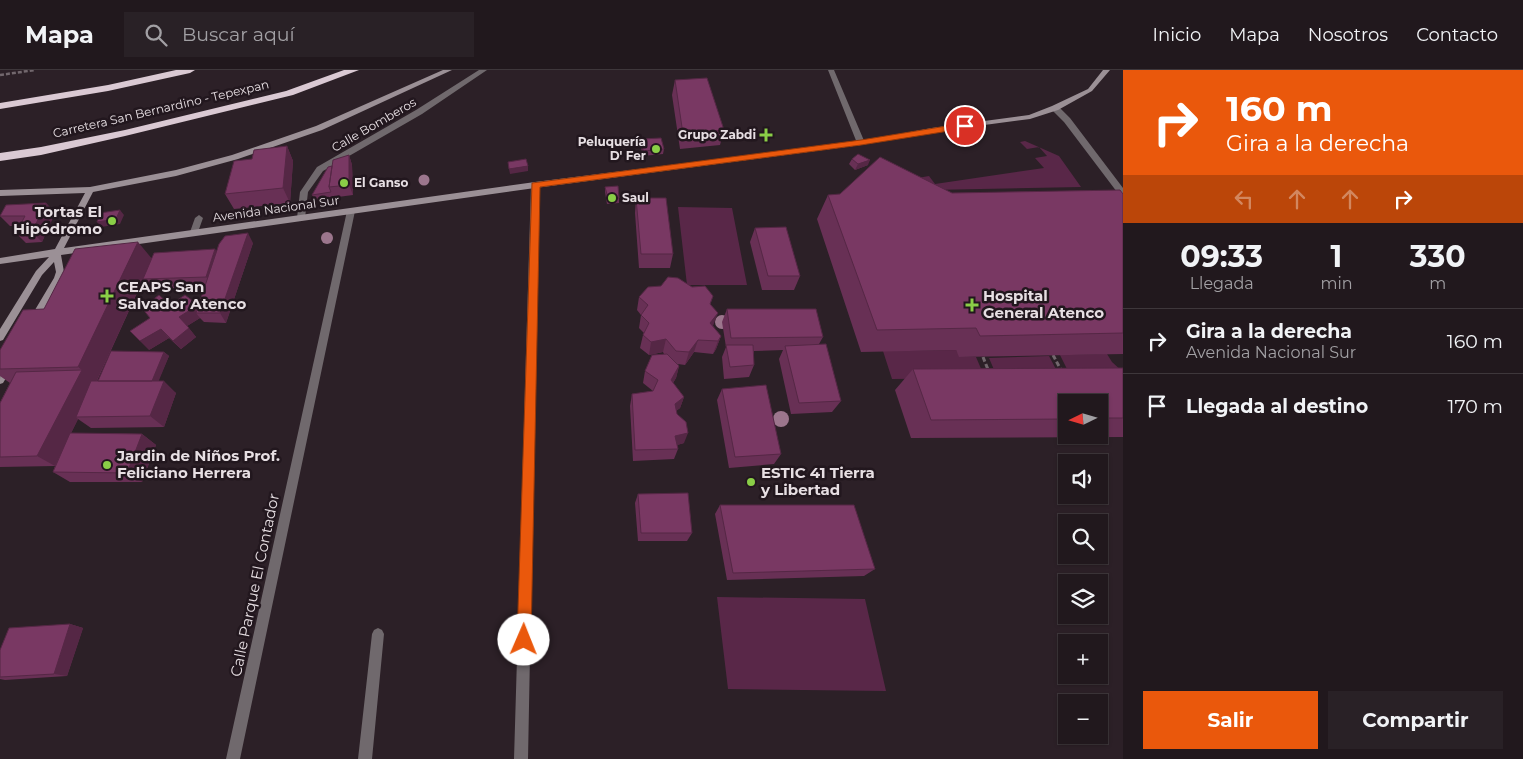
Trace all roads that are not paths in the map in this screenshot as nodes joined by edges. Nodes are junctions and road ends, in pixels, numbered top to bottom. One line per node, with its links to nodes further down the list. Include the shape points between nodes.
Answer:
1 (190, 70): 7 (highway)
2 (354, 70): 10 (highway, Carretera San Bernardino - Tepexpan, via 280,96 116,135)
3 (449, 70): 12 (main road, via 319,128 235,157 176,173)
4 (484, 70): 17 (street, Calle Bomberos, via 420,112 320,169 304,192)
5 (831, 70): 9 (street)
6 (1106, 70): 8 (main road, Avenida Nacional Sur, via 1090,90)
7 (0, 106)
8 (1055, 108): 9 (main road, Avenida Nacional Sur, via 1022,118); 14 (street)
9 (861, 142): 11 (main road, Avenida Nacional Sur)
10 (0, 157)
11 (535, 185): 15 (main road, Avenida Nacional Sur); 28 (street)
12 (90, 190): 13 (main road); 19 (main road)
13 (0, 193)
14 (1123, 194)
15 (351, 211): 17 (main road, Avenida Nacional Sur); 26 (street, Calle Parque El Contador)
16 (199, 218): 18 (street)
17 (302, 218): 18 (main road, Avenida Nacional Sur)
18 (194, 232): 19 (main road, Avenida Nacional Sur)
19 (57, 253): 20 (main road, Avenida Nacional Sur); 21 (main road, via 58,278); 22 (main road, via 38,273)
20 (0, 262)
21 (28, 330)
22 (0, 337)
23 (14, 355): 24 (main road)
24 (0, 380)
25 (378, 634): 27 (street)
26 (233, 759)
27 (364, 759)
28 (521, 759)

